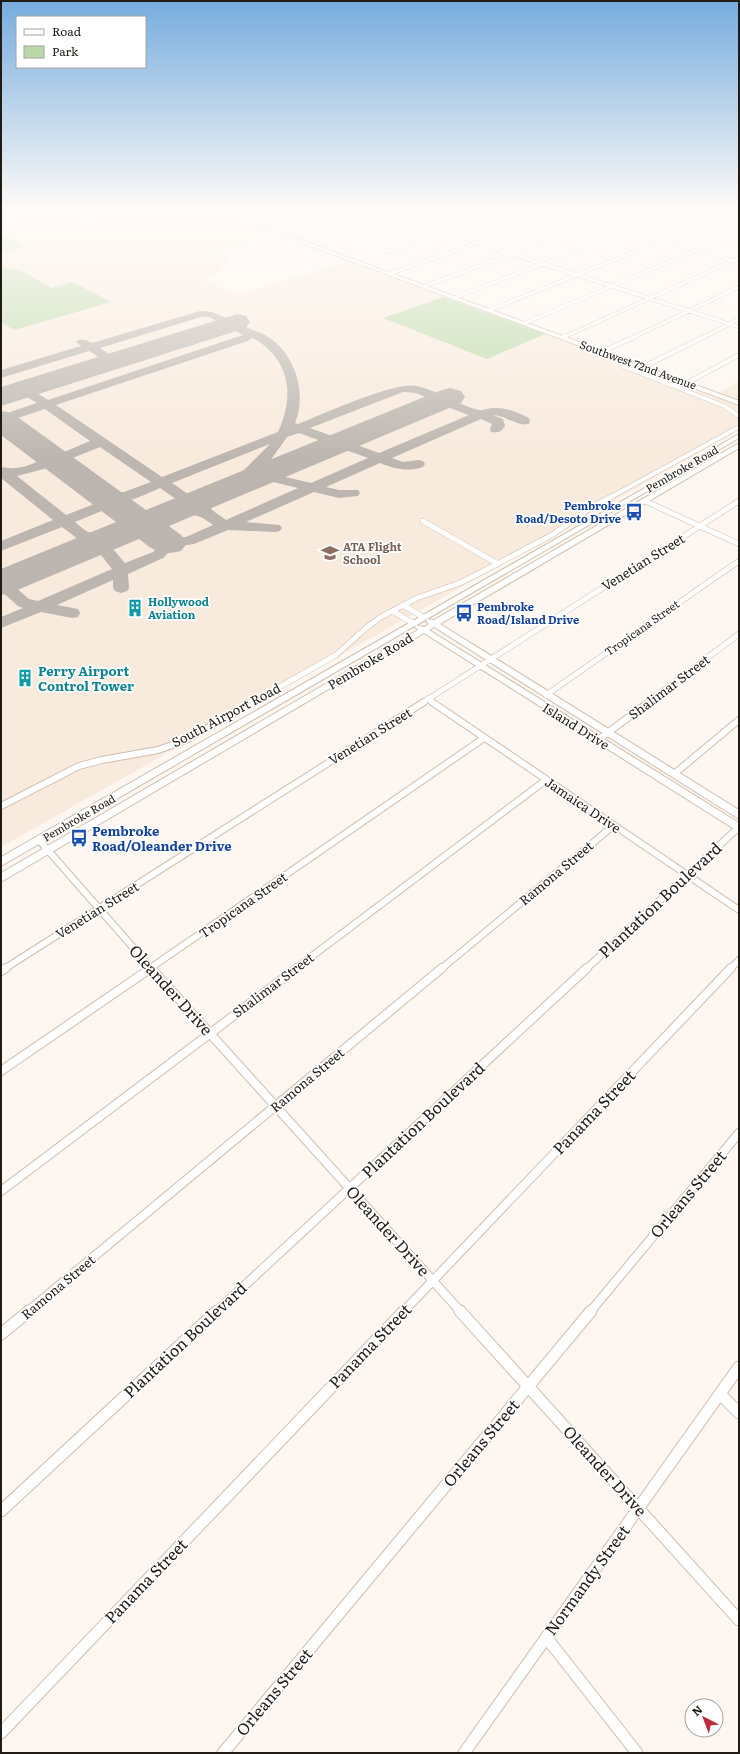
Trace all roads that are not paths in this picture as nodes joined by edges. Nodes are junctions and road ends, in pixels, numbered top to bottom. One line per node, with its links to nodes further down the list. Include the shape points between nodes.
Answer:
1 (447, 294): 8 (main road, Southwest 72nd Avenue)
2 (464, 294): 8 (street)
3 (531, 294): 10 (street)
4 (594, 294): 13 (street)
5 (636, 294): 9 (street)
6 (658, 294): 9 (street)
7 (725, 294): 11 (street)
8 (456, 297): 10 (main road, Southwest 72nd Avenue)
9 (649, 298): 11 (street); 16 (street)
10 (490, 310): 13 (main road, Southwest 72nd Avenue)
11 (689, 311): 14 (street); 17 (street)
12 (739, 319): 14 (street)
13 (525, 323): 16 (main road, Southwest 72nd Avenue)
14 (730, 324): 15 (street); 20 (street)
15 (739, 327)
16 (563, 337): 17 (main road, Southwest 72nd Avenue)
17 (602, 352): 20 (main road, Southwest 72nd Avenue)
18 (739, 355): 21 (street)
19 (623, 366): 23 (street, via 724,406)
20 (643, 367): 21 (main road, Southwest 72nd Avenue)
21 (687, 383): 22 (main road, Southwest 72nd Avenue)
22 (739, 403)
23 (739, 416)
24 (739, 427): 36 (street, South Airport Road, via 599,503 559,531)
25 (739, 436): 27 (main road, Pembroke Road)
26 (739, 445): 29 (main road, Pembroke Road)
27 (709, 453): 28 (main road, Pembroke Road); 29 (main road, via 711,457 686,472)
28 (678, 471): 30 (main road, via 674,478 645,495); 39 (main road, Pembroke Road)
29 (686, 476): 30 (main road, Pembroke Road)
30 (645, 501): 33 (street); 41 (main road, Pembroke Road)
31 (739, 501): 33 (street, Venetian Street)
32 (423, 520): 36 (street)
33 (699, 526): 34 (street); 44 (street, Venetian Street)
34 (739, 544)
35 (739, 561): 48 (street, Tropicana Street)
36 (498, 564): 37 (street, South Airport Road, via 466,580)
37 (403, 605): 38 (street, South Airport Road); 39 (street)
38 (392, 611): 40 (street); 47 (street, South Airport Road, via 370,625 336,655)
39 (423, 617): 40 (main road, Pembroke Road); 41 (main road, Island Drive)
40 (413, 623): 42 (main road, Island Drive); 60 (main road, Pembroke Road)
41 (434, 624): 42 (main road, Pembroke Road); 44 (main road, Island Drive)
42 (423, 630): 45 (main road, Island Drive); 61 (main road, Pembroke Road)
43 (739, 634): 51 (street, Shalimar Street)
44 (490, 659): 45 (street, Venetian Street); 48 (main road, Island Drive)
45 (480, 666): 49 (street, Venetian Street); 53 (main road, Island Drive)
46 (268, 686): 47 (street)
47 (274, 690): 56 (street, South Airport Road, via 179,743 158,750 79,766)
48 (546, 695): 51 (main road, Island Drive)
49 (428, 700): 52 (street, Jamaica Drive); 65 (street, Venetian Street)
50 (739, 720): 54 (street)
51 (608, 733): 53 (street, Shalimar Street); 54 (main road, Island Drive)
52 (484, 738): 55 (street, Jamaica Drive); 68 (street, Tropicana Street)
53 (598, 740): 59 (main road, Island Drive)
54 (674, 774): 57 (main road, Island Drive)
55 (546, 780): 58 (street, Jamaica Drive); 70 (street, Shalimar Street)
56 (1, 806)
57 (739, 815)
58 (613, 826): 63 (street, Jamaica Drive); 72 (street, Ramona Street)
59 (739, 828): 63 (street, Plantation Boulevard)
60 (39, 840): 61 (street, Oleander Drive); 62 (main road, Pembroke Road)
61 (48, 850): 64 (main road, Pembroke Road); 65 (street, Oleander Drive)
62 (1, 862)
63 (687, 875): 66 (street, Jamaica Drive); 74 (street, Plantation Boulevard)
64 (1, 878)
65 (98, 909): 68 (street, Oleander Drive); 69 (street, Venetian Street)
66 (739, 910)
67 (739, 960): 76 (street, Panama Street)
68 (151, 968): 70 (street, Oleander Drive); 71 (street, Tropicana Street)
69 (1, 971)
70 (209, 1033): 72 (street, Oleander Drive); 75 (street, Shalimar Street)
71 (1, 1071)
72 (276, 1105): 74 (street, Oleander Drive); 77 (street, Ramona Street)
73 (739, 1133): 79 (street, Orleans Street)
74 (350, 1187): 76 (street, Oleander Drive); 83 (street, Plantation Boulevard)
75 (1, 1191)
76 (432, 1280): 79 (street, Oleander Drive); 86 (street, Panama Street)
77 (1, 1334)
78 (739, 1367): 80 (street, Normandy Street)
79 (529, 1385): 82 (street, Oleander Drive); 87 (street, Orleans Street)
80 (720, 1394): 81 (street); 82 (street, Normandy Street)
81 (739, 1413)
82 (639, 1508): 84 (street, Oleander Drive); 85 (street, Normandy Street)
83 (1, 1511)
84 (739, 1620)
85 (546, 1637): 88 (street, Normandy Street); 89 (street)
86 (1, 1733)
87 (223, 1753)
88 (464, 1753)
89 (637, 1753)

